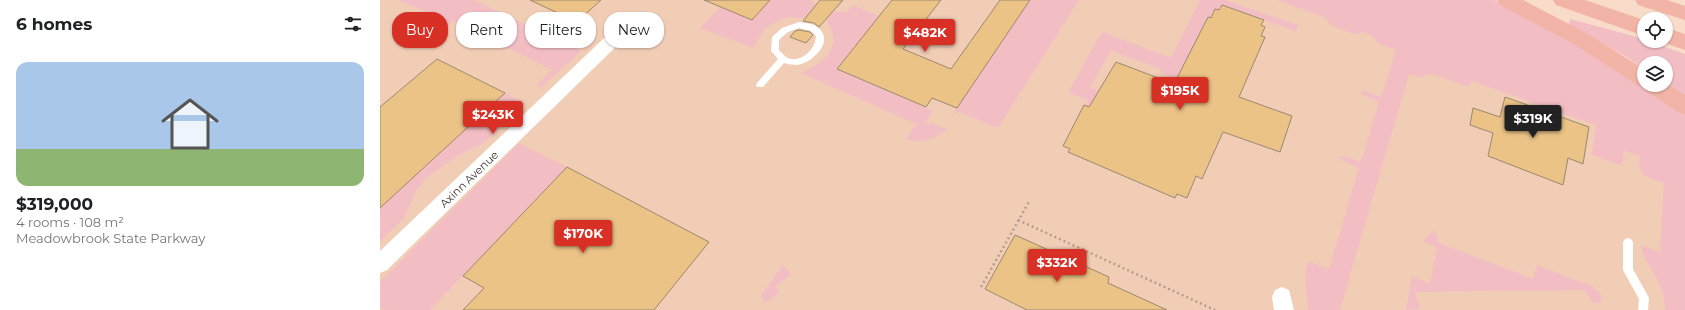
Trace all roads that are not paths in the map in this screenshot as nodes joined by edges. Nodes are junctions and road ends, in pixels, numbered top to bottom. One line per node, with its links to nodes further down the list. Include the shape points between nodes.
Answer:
1 (1507, 0): 10 (highway, via 1579,38)
2 (1563, 0): 5 (highway)
3 (1645, 0): 4 (highway)
4 (1685, 13)
5 (1637, 26)
6 (1673, 38): 7 (highway)
7 (1685, 42)
8 (605, 48): 15 (street, Axinn Avenue)
9 (783, 59): 9 (lane, via 798,61 814,55 821,42 818,31 812,27 799,25 785,30 775,40 774,45 775,51); 11 (lane)
10 (1637, 75)
11 (760, 85)
12 (1664, 92): 13 (highway)
13 (1685, 106)
14 (1628, 242): 16 (lane, via 1628,270 1644,298)
15 (380, 264)
16 (1643, 310)

